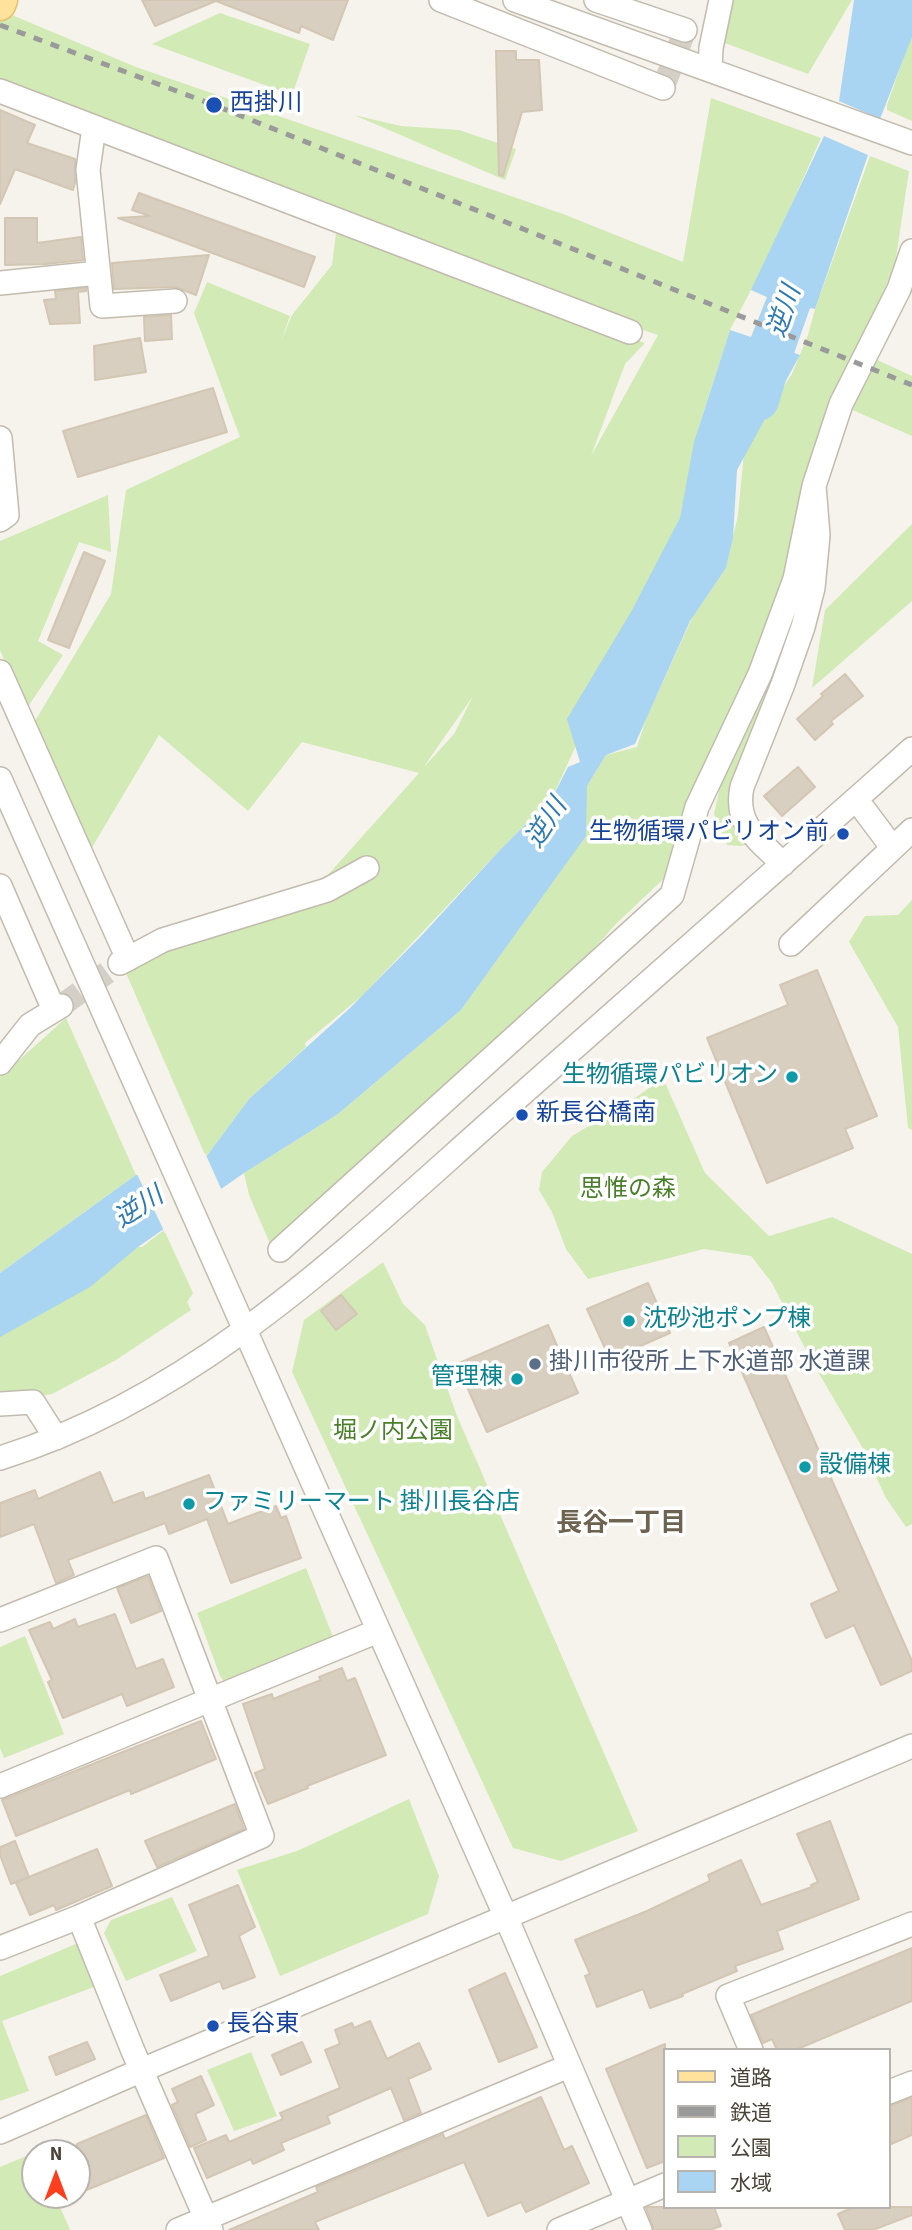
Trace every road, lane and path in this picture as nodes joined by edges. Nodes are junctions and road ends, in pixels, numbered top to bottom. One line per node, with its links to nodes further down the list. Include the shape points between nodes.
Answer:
1 (2, 0): 6 (main road)
2 (441, 0): 9 (street)
3 (515, 0): 8 (street)
4 (596, 0): 7 (street)
5 (721, 0): 8 (street, via 711,48)
6 (0, 5)
7 (685, 30)
8 (714, 71): 12 (street)
9 (663, 88)
10 (0, 91): 11 (street)
11 (94, 127): 14 (street, via 88,170); 18 (street)
12 (912, 143)
13 (912, 251): 16 (street)
14 (98, 273): 15 (street); 17 (street, via 102,306)
15 (0, 283)
16 (905, 291): 20 (street, via 841,404)
17 (175, 301)
18 (630, 332)
19 (0, 438): 21 (street, via 7,515)
20 (814, 486): 28 (street, via 818,536 813,587 739,801 746,825); 33 (street, via 795,579 760,674 697,807 672,895)
21 (0, 520)
22 (0, 672): 29 (street, via 124,961 163,940 327,890)
23 (912, 749): 25 (street)
24 (0, 779): 34 (street)
25 (856, 799): 27 (street); 28 (street)
26 (912, 830): 27 (street)
27 (892, 847): 31 (street)
28 (783, 864): 34 (street, via 294,1294)
29 (367, 867)
30 (0, 886): 32 (street, via 58,1008 30,1025)
31 (791, 943)
32 (0, 1063)
33 (280, 1250)
34 (245, 1331): 36 (street, via 119,1408); 39 (street)
35 (0, 1404): 36 (street, via 33,1402)
36 (56, 1438): 37 (street)
37 (0, 1458)
38 (0, 1620): 40 (street, via 156,1558)
39 (378, 1631): 40 (street); 44 (street)
40 (210, 1699): 42 (street); 43 (street, via 262,1836)
41 (912, 1746): 44 (street)
42 (0, 1786)
43 (79, 1917): 46 (street); 49 (street)
44 (506, 1917): 48 (street); 49 (street)
45 (912, 1924): 47 (street, via 728,1996)
46 (0, 1948)
47 (750, 2048)
48 (569, 2066): 54 (street); 55 (street)
49 (142, 2070): 52 (street); 55 (street)
50 (912, 2083): 51 (street)
51 (891, 2091)
52 (0, 2132)
53 (664, 2185): 54 (street)
54 (628, 2201): 57 (street); 58 (street)
55 (209, 2224): 56 (street)
56 (178, 2230)
57 (559, 2230)
58 (640, 2230)

